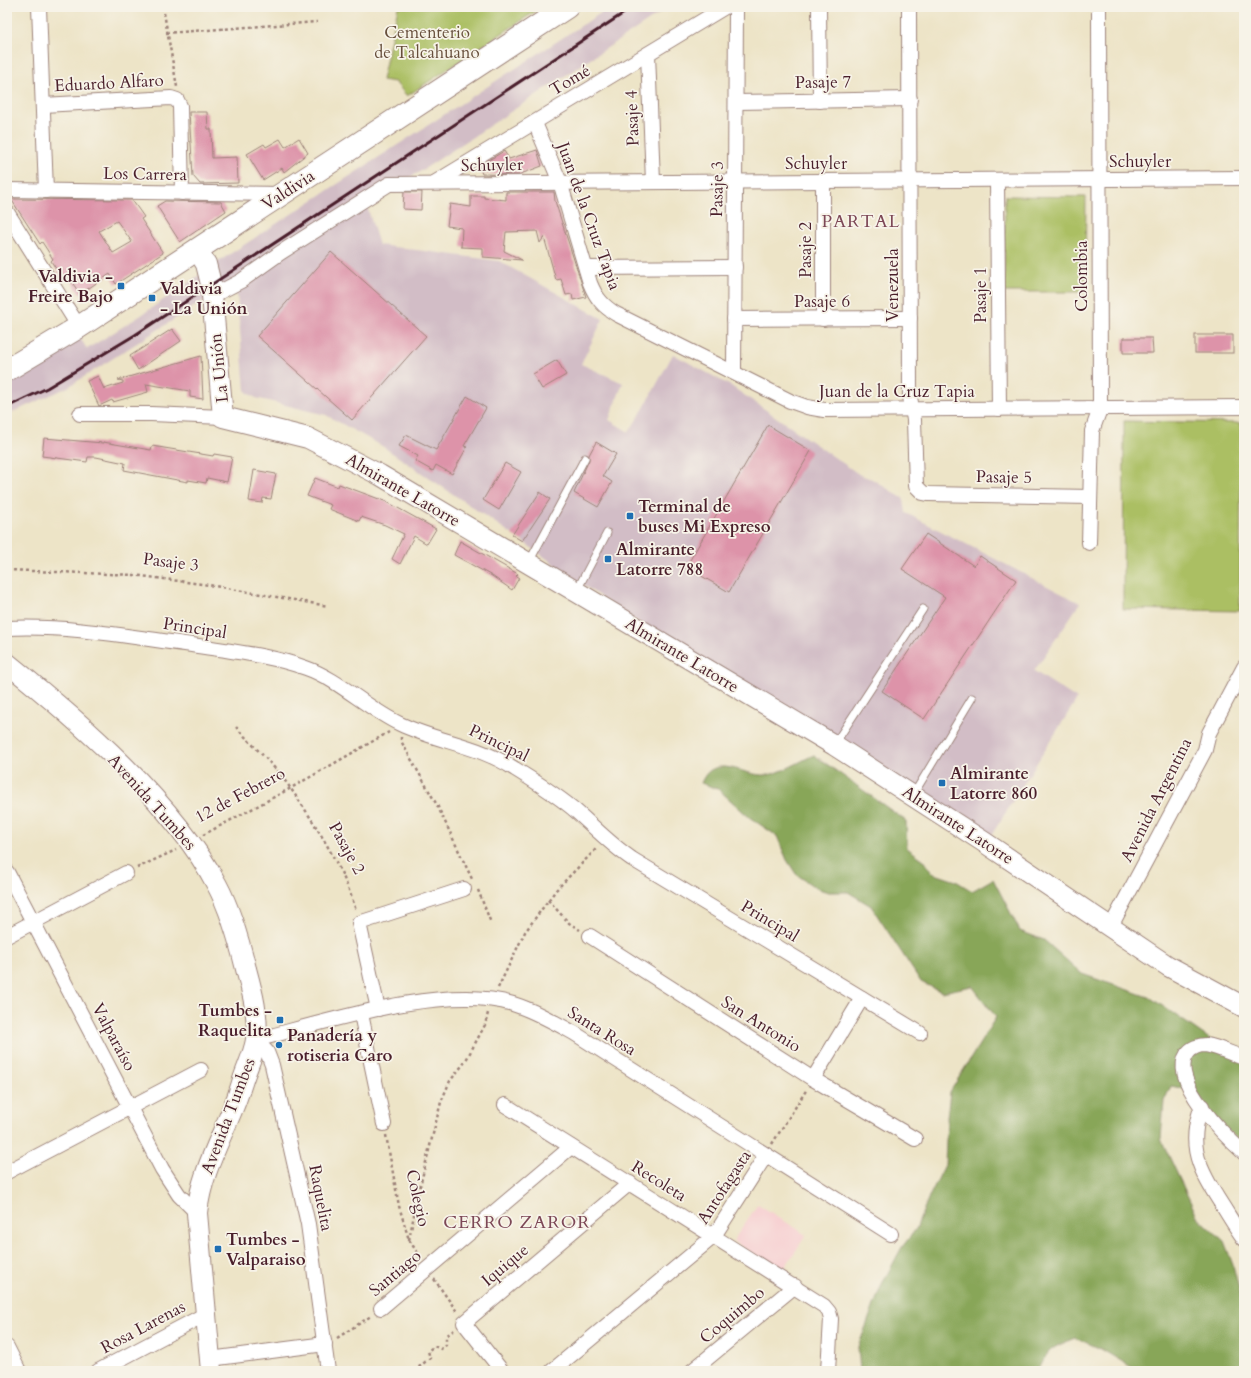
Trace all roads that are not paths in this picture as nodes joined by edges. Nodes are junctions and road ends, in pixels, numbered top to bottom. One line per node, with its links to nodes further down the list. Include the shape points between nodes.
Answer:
1 (40, 7): 12 (street)
2 (567, 7): 26 (main road, Valdivia)
3 (725, 7): 8 (street, Tomé)
4 (736, 7): 11 (street, Pasaje 3)
5 (819, 7): 10 (street)
6 (909, 7): 9 (street, Venezuela)
7 (1099, 7): 15 (street, Colombia)
8 (648, 54): 13 (street, Tomé); 21 (street, Pasaje 4)
9 (910, 99): 10 (street, Pasaje 7); 16 (street, Venezuela)
10 (820, 101): 11 (street, Pasaje 7)
11 (736, 102): 18 (street, Pasaje 3)
12 (43, 105): 24 (street); 25 (street, Eduardo Alfaro, via 171,98 177,100 180,106)
13 (535, 122): 20 (street, Juan de la Cruz Tapia); 22 (street, Tomé)
14 (1244, 178): 15 (street, Schuyler)
15 (1099, 179): 17 (street, Schuyler); 41 (street, Colombia)
16 (910, 180): 17 (street, Schuyler); 19 (street, Schuyler); 33 (street, Venezuela)
17 (997, 180): 40 (street, Pasaje 1)
18 (736, 181): 19 (street, Schuyler); 21 (street, Schuyler); 29 (street, Pasaje 3)
19 (823, 181): 32 (street, Pasaje 2)
20 (560, 182): 21 (street, Schuyler); 22 (street, Schuyler); 30 (street, Juan de la Cruz Tapia)
21 (652, 182)
22 (434, 183): 31 (street, Schuyler, via 389,184 280,253 241,281)
23 (7, 190): 24 (street, Los Carrera)
24 (46, 191): 25 (street, Los Carrera)
25 (182, 193): 26 (street, Los Carrera)
26 (282, 194): 28 (main road, Valdivia)
27 (7, 212): 35 (street)
28 (198, 249): 31 (main road, La Unión, via 209,274); 35 (main road, Valdivia)
29 (735, 267): 30 (street); 34 (street, Pasaje 3)
30 (586, 268): 37 (street, Juan de la Cruz Tapia, via 593,291 603,306)
31 (212, 296): 43 (main road, La Unión)
32 (823, 318): 33 (street, Pasaje 6); 34 (street, Pasaje 6)
33 (910, 318): 39 (street, Venezuela)
34 (734, 319): 37 (street, Pasaje 3)
35 (79, 327): 36 (main road, Valdivia)
36 (7, 370)
37 (734, 372): 39 (street, Juan de la Cruz Tapia, via 807,407 824,410)
38 (1244, 407): 41 (street, Juan de la Cruz Tapia)
39 (912, 409): 40 (street, Juan de la Cruz Tapia); 45 (street, Venezuela, via 916,481)
40 (999, 409): 41 (street, Juan de la Cruz Tapia)
41 (1100, 409): 46 (street, Colombia, via 1092,431)
42 (80, 414): 43 (street, Almirante Latorre)
43 (223, 417): 49 (main road, Almirante Latorre, via 291,432 332,449)
44 (585, 458): 49 (lane)
45 (919, 490): 46 (street, Pasaje 5, via 928,494)
46 (1090, 497): 48 (street, Colombia)
47 (607, 533): 50 (lane)
48 (1089, 543)
49 (528, 563): 50 (main road, Almirante Latorre)
50 (576, 592): 57 (main road, Almirante Latorre)
51 (924, 609): 57 (lane)
52 (7, 628): 66 (street, Principal, via 115,635 219,649 286,662 316,672 402,725 465,745 514,767 576,811 605,839 632,859)
53 (7, 663): 71 (main road, Avenida Tumbes, via 102,746 156,801 190,843 218,887 235,930 253,997)
54 (1244, 667): 55 (street, Avenida Argentina)
55 (1239, 688): 63 (street, Avenida Argentina, via 1209,733 1205,750)
56 (972, 698): 58 (lane)
57 (834, 745): 58 (main road, Almirante Latorre)
58 (913, 795): 63 (main road, Almirante Latorre)
59 (7, 872): 62 (street, Valparaíso)
60 (126, 873): 62 (street)
61 (464, 889): 68 (street, via 360,923)
62 (33, 922): 64 (street); 77 (street, Valparaíso)
63 (1110, 928): 67 (main road, Almirante Latorre, via 1188,978)
64 (7, 936)
65 (590, 936): 74 (street, San Antonio)
66 (862, 998): 70 (street, Principal); 74 (street)
67 (1244, 1007)
68 (378, 1009): 69 (street, Santa Rosa); 82 (street, Santa Rosa, via 450,998 492,1000 512,1004 574,1033)
69 (361, 1014): 71 (street, Santa Rosa); 78 (street)
70 (920, 1033)
71 (256, 1040): 85 (main road, Avenida Tumbes, via 233,1108 207,1167); 92 (street, Raquelita, via 267,1052 272,1065 300,1184)
72 (1244, 1058): 76 (street, via 1206,1045 1197,1047 1187,1054 1184,1072)
73 (201, 1070): 77 (street)
74 (814, 1079): 79 (street, San Antonio)
75 (505, 1105): 80 (street, Recoleta)
76 (1202, 1106): 81 (street, via 1225,1135); 88 (street, via 1195,1136 1197,1158 1206,1179)
77 (130, 1108): 83 (street); 85 (street, Valparaíso, via 170,1182)
78 (384, 1124)
79 (914, 1139)
80 (571, 1147): 84 (street, Recoleta); 90 (street, Santiago)
81 (1244, 1153)
82 (766, 1155): 86 (street, Santa Rosa); 87 (street, Antofagasta)
83 (7, 1172)
84 (630, 1183): 87 (street, Recoleta); 98 (street, Iquique, via 464,1323)
85 (197, 1213): 91 (main road, Avenida Tumbes)
86 (891, 1234)
87 (714, 1236): 89 (street, Recoleta); 99 (street, Antofagasta)
88 (1244, 1239)
89 (795, 1286): 100 (street, Coquimbo); 101 (street, Recoleta, via 824,1306 830,1316)
90 (381, 1308)
91 (206, 1314): 94 (main road, Avenida Tumbes); 96 (street, Rosa Larenas)
92 (325, 1344): 94 (street); 97 (street, Raquelita)
93 (7, 1347): 95 (street)
94 (210, 1365)
95 (19, 1371)
96 (98, 1371)
97 (328, 1371)
98 (502, 1371)
99 (552, 1371)
100 (692, 1371)
101 (828, 1371)

